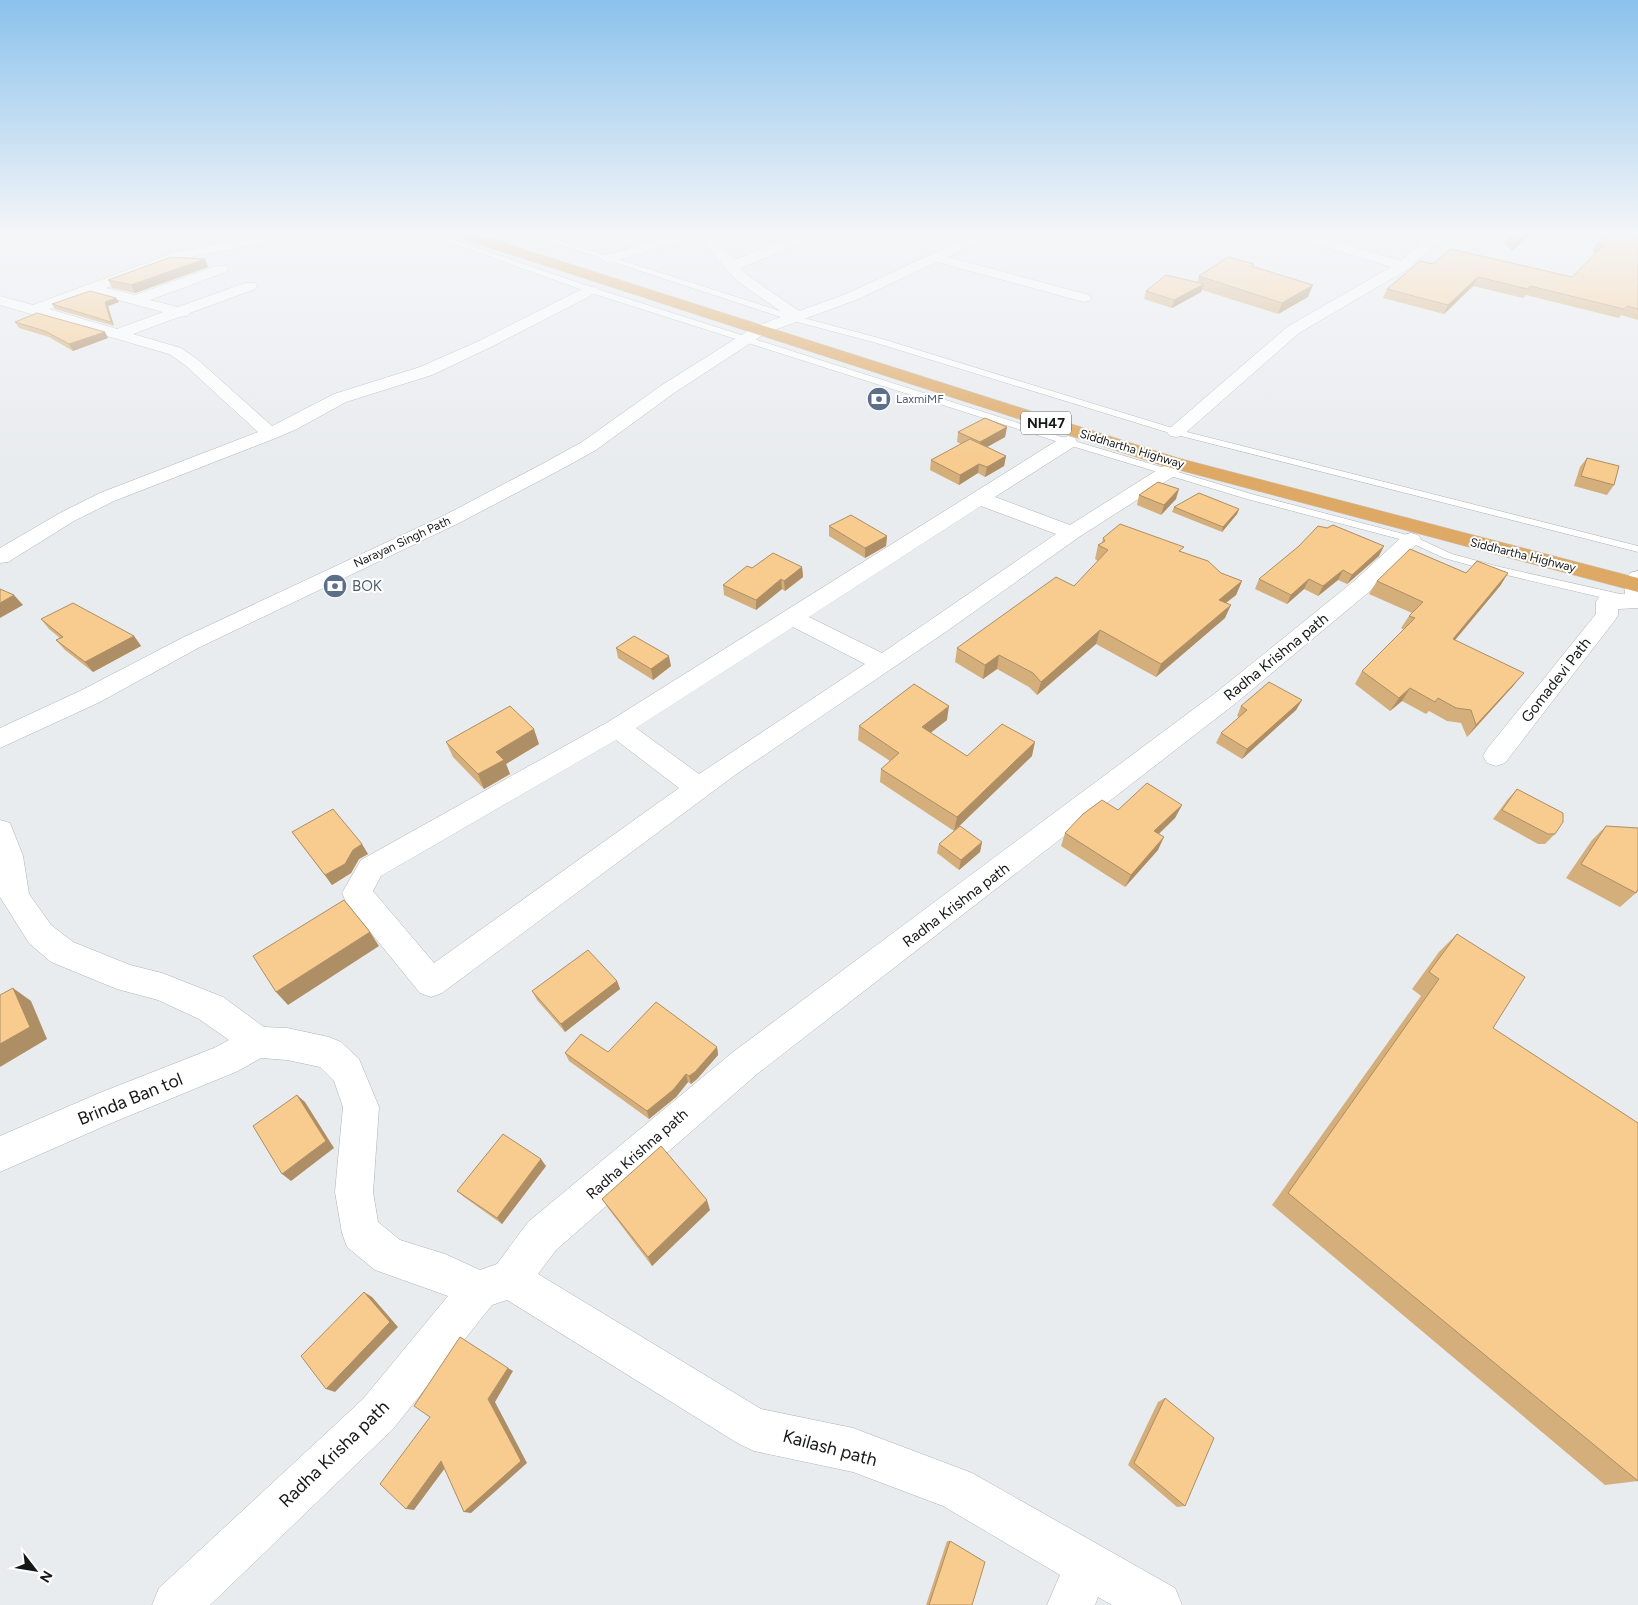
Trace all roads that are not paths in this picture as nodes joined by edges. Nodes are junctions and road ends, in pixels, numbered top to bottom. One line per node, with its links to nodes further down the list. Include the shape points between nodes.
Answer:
1 (29, 309): 13 (street)
2 (36, 309): 13 (street)
3 (167, 309): 14 (street)
4 (188, 309): 14 (street)
5 (553, 309): 20 (street, via 426,371 340,398)
6 (666, 309): 17 (lane)
7 (690, 309): 17 (highway, Siddhartha Highway / NH47)
8 (697, 309): 17 (highway, Siddhartha Highway / NH47)
9 (767, 309): 16 (lane)
10 (783, 309): 16 (street)
11 (820, 309): 16 (street, Narayan Singh Path)
12 (1329, 309): 19 (street, via 1293,330)
13 (33, 310): 18 (street)
14 (180, 312): 15 (street); 18 (street)
15 (203, 318)
16 (796, 318): 17 (street, Narayan Singh Path); 19 (lane)
17 (760, 332): 21 (lane); 28 (highway, Siddhartha Highway / NH47, via 1171,462); 32 (street, Narayan Singh Path, via 551,468)
18 (115, 335): 20 (street, via 156,345 191,362)
19 (1176, 432): 26 (lane)
20 (270, 434): 27 (street, via 107,497)
21 (1068, 442): 22 (lane); 23 (street)
22 (1169, 471): 24 (street); 25 (lane, via 1251,497)
23 (979, 498): 24 (street); 29 (street)
24 (1072, 533): 30 (street)
25 (1411, 540): 28 (lane, via 1448,556 1498,570); 38 (street, Radha Krishna path, via 1362,586 1227,697 745,1063 542,1236)
26 (1638, 549)
27 (0, 557)
28 (1637, 586): 33 (street, Gomadevi Path, via 1607,602 1607,615)
29 (791, 617): 30 (street); 31 (street)
30 (883, 663): 34 (street)
31 (616, 728): 34 (street); 34 (street, via 371,868 357,893 432,983)
32 (0, 739)
33 (1496, 756)
34 (699, 788)
35 (0, 831): 36 (street, via 9,856 15,897 40,934 62,952 211,1008)
36 (258, 1042): 37 (street, Brinda Ban tol, via 226,1060); 38 (street, Kailash path, via 329,1053 347,1071 361,1107 354,1192 361,1233 389,1256)
37 (0, 1154)
38 (494, 1285): 39 (street, Kailash path, via 754,1429 853,1450 956,1489); 40 (street, Radha Krisha path, via 378,1414)
39 (1080, 1585): 41 (street, Kailash path)
40 (176, 1605)
41 (1158, 1605)

